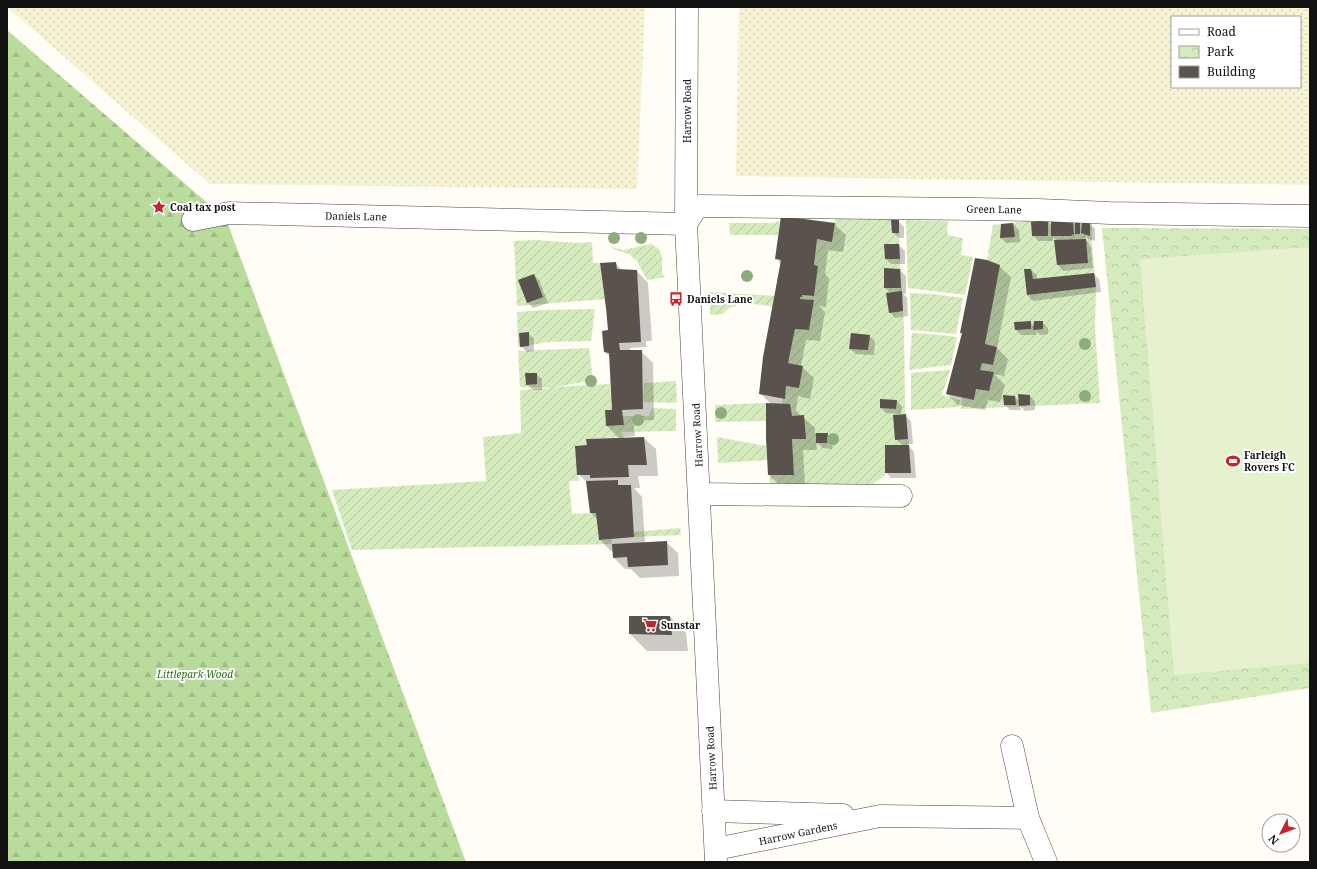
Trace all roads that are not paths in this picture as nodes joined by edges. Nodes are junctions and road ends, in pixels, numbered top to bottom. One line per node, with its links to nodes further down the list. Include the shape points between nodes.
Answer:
1 (687, 7): 4 (street, Harrow Road)
2 (1310, 216): 4 (street, Green Lane, via 700,206)
3 (193, 220): 4 (street, Daniels Lane, via 229,213)
4 (686, 224): 5 (street, Harrow Road)
5 (700, 494): 6 (street); 8 (street, Harrow Road)
6 (901, 496)
7 (1012, 746): 10 (street)
8 (714, 811): 9 (street, Harrow Gardens); 11 (street, Harrow Road)
9 (880, 816): 10 (street, Harrow Gardens); 11 (street, Harrow Gardens)
10 (1028, 818): 12 (street)
11 (716, 856)
12 (1046, 862)

